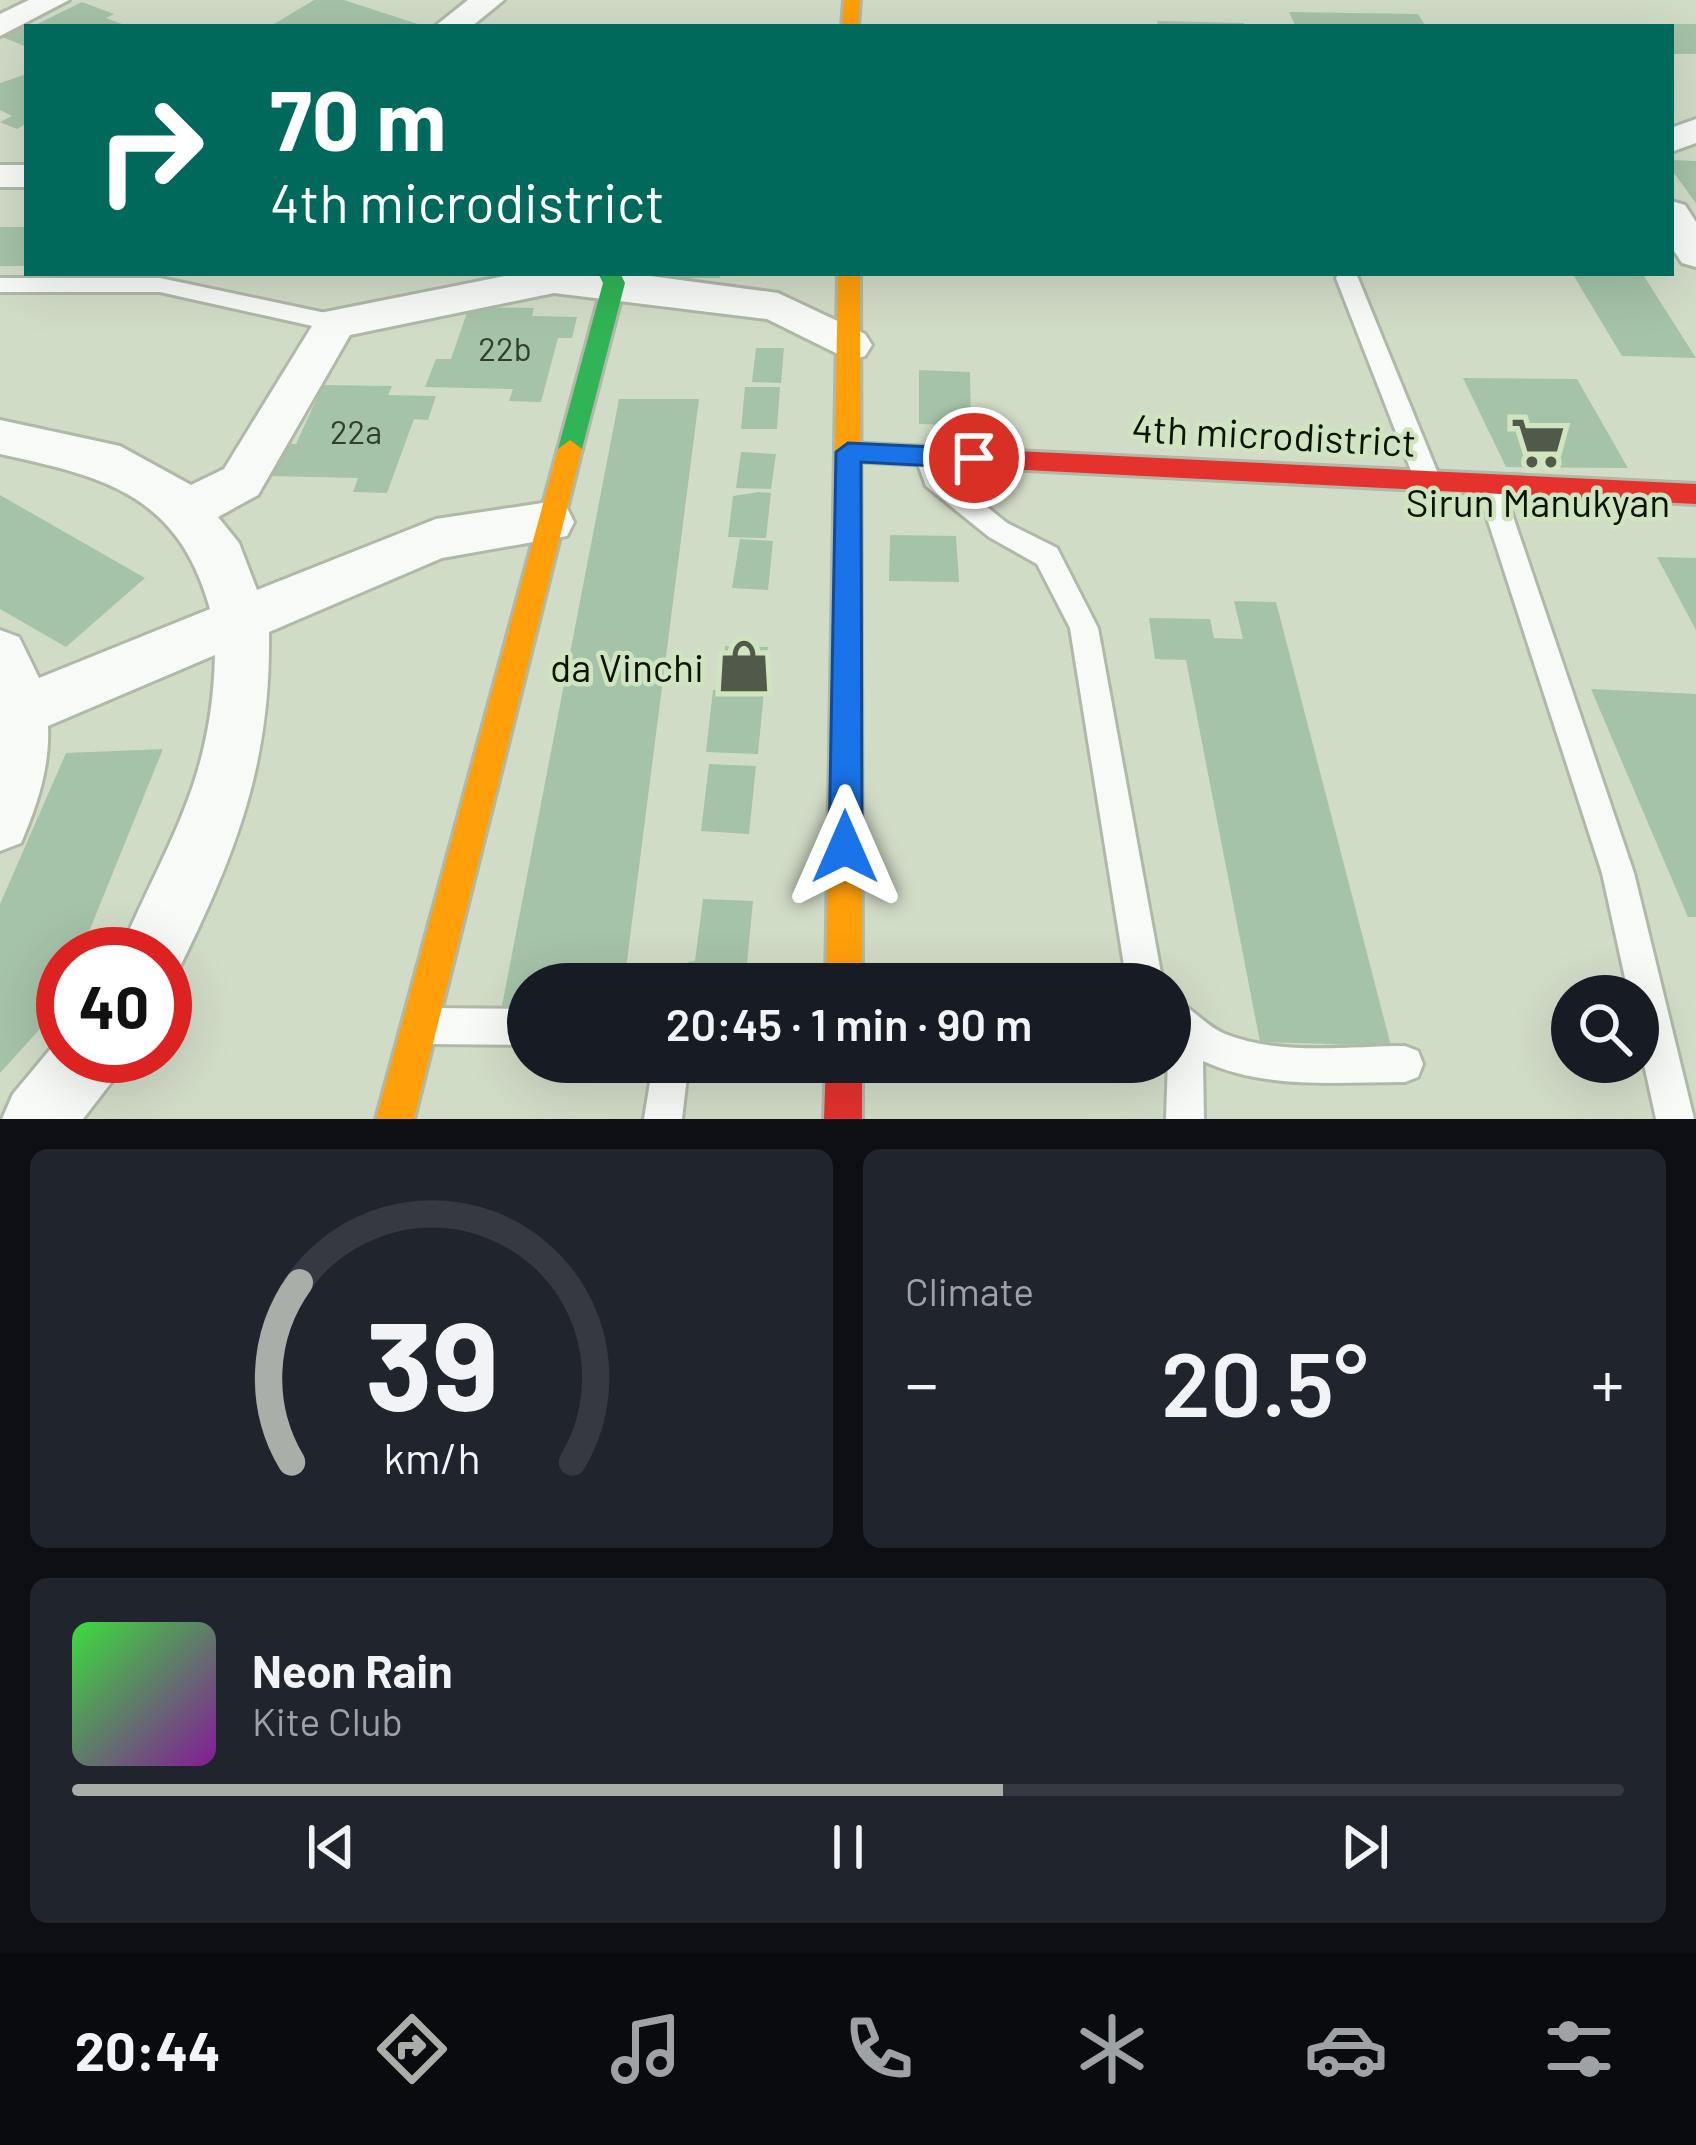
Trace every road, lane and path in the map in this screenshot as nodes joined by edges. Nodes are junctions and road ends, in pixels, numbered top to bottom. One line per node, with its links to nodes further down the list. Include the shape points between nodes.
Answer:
1 (55, 0): 4 (street)
2 (489, 0): 3 (street)
3 (454, 24)
4 (0, 26)
5 (1674, 218): 6 (street)
6 (1696, 254)
7 (198, 276): 12 (lane)
8 (849, 276): 14 (street)
9 (612, 278): 13 (street, via 554,280); 14 (street, via 778,308); 22 (street)
10 (1347, 278): 18 (lane)
11 (0, 285): 12 (lane)
12 (160, 285): 13 (lane)
13 (335, 323): 21 (street, via 241,482)
14 (850, 345): 16 (street)
15 (0, 437): 21 (street, via 63,442 130,469)
16 (848, 452): 17 (street, 4th microdistrict); 28 (street)
17 (928, 456): 18 (street, 4th microdistrict); 29 (lane, via 934,479 998,530 1047,556 1084,628)
18 (1428, 481): 19 (street, 4th microdistrict)
19 (1489, 484): 20 (street, 4th microdistrict); 43 (lane, via 1618,873)
20 (1696, 494)
21 (190, 508): 23 (street)
22 (549, 522): 23 (street, via 436,539); 30 (street)
23 (244, 615): 25 (street); 27 (street, via 245,690 227,782)
24 (0, 654): 25 (street)
25 (22, 711): 26 (street, via 14,787)
26 (0, 822)
27 (167, 927)
28 (844, 963)
29 (1141, 963)
30 (418, 1026): 31 (lane); 39 (street)
31 (507, 1028)
32 (1191, 1031): 33 (lane, via 1239,1059)
33 (1405, 1064)
34 (67, 1083): 38 (street)
35 (668, 1083): 40 (lane)
36 (844, 1083): 41 (street)
37 (1182, 1083): 42 (lane)
38 (38, 1119)
39 (394, 1119)
40 (663, 1119)
41 (843, 1119)
42 (1185, 1119)
43 (1675, 1119)

